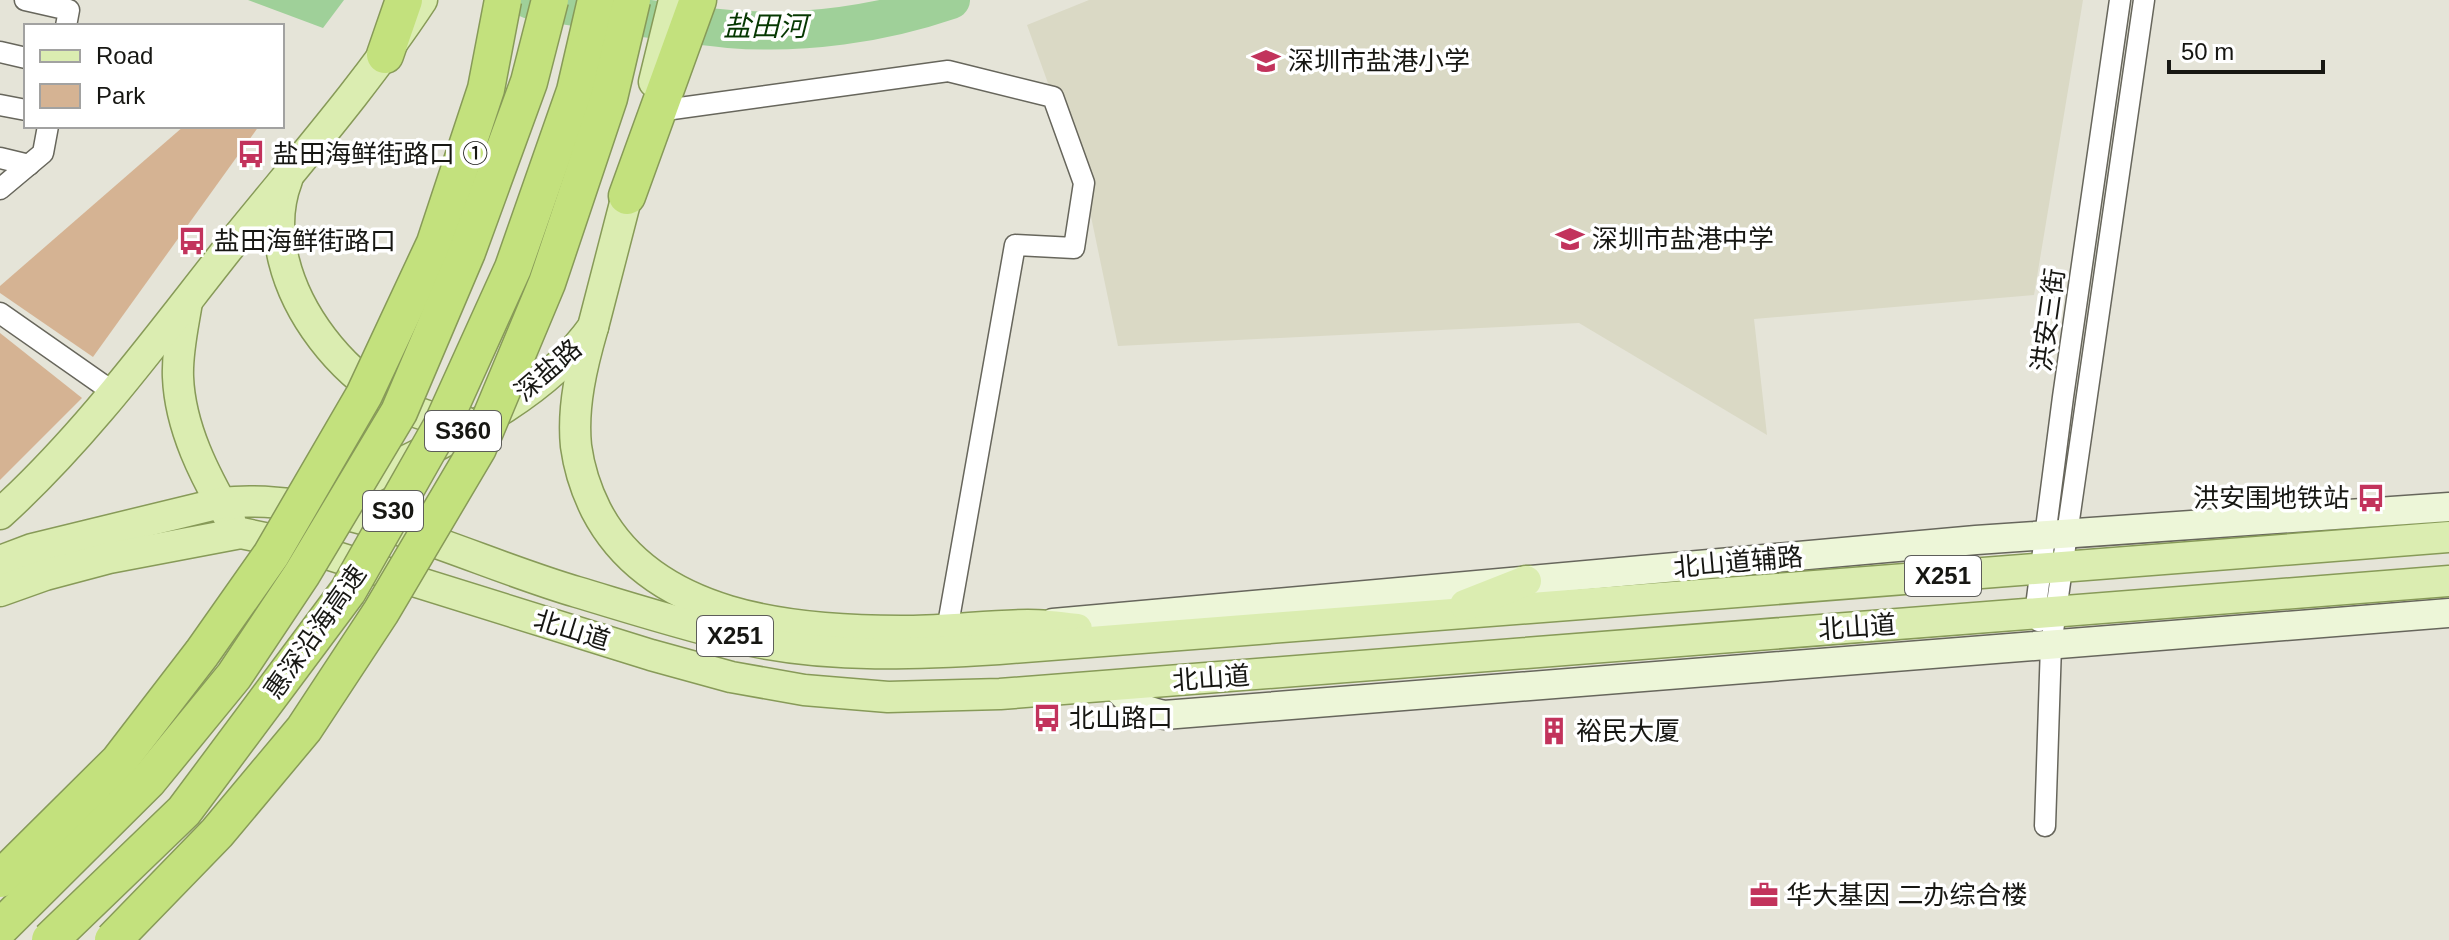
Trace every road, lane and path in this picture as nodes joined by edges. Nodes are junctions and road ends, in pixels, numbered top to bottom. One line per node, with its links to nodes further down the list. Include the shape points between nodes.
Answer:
1 (25, 0): 12 (street, via 69,10)
2 (404, 0): 14 (highway)
3 (422, 0): 14 (main road)
4 (503, 0): 51 (highway, bridge, via 486,89 435,243 364,395 271,555 202,653 119,761)
5 (550, 0): 52 (highway, 惠深沿海高速 / S30, bridge, via 529,82 467,252 383,439 234,676 148,781)
6 (596, 0): 53 (highway, 惠深沿海高速 / S30, bridge, via 575,91 513,268 441,427 348,591 184,811)
7 (632, 0): 54 (highway, bridge, via 609,98 547,283 478,448 304,729 217,833)
8 (674, 0): 17 (main road)
9 (698, 0): 17 (highway, via 677,59)
10 (2120, 0): 35 (street, 洪安三街, via 2063,397)
11 (2144, 0): 35 (street, 洪安三街)
12 (66, 24)
13 (0, 52): 15 (street)
14 (385, 55): 22 (main road)
15 (24, 58)
16 (0, 105): 18 (street)
17 (652, 105): 24 (highway); 46 (street, via 948,71 1053,97 1084,183 1074,248 1015,245)
18 (24, 110)
19 (48, 128): 21 (street, via 43,153)
20 (0, 158): 21 (street)
21 (29, 165): 23 (street)
22 (291, 171): 25 (main road); 29 (main road, via 281,196 281,241 290,283 319,334 366,381 407,408 448,422)
23 (0, 189)
24 (627, 196): 27 (main road, 深盐路 / S360)
25 (187, 300): 28 (main road); 30 (main road, via 178,379 193,445)
26 (0, 313): 28 (street)
27 (593, 327): 29 (main road, 深盐路 / S360, via 556,369); 46 (main road, via 579,391 576,447 603,522 639,567 689,597 761,618 854,630)
28 (113, 392): 33 (main road, via 42,475)
29 (484, 420): 32 (main road, 深盐路 / S360)
30 (221, 503): 32 (main road, 北山道 / X251, via 253,499); 34 (main road); 37 (main road, 北山道 / X251)
31 (2449, 507): 35 (street, 北山道辅路)
32 (312, 508): 34 (main road, 深盐路 / S360); 47 (main road, 北山道 / X251, via 577,592 784,646 951,652)
33 (0, 514)
34 (241, 533): 41 (main road, 北山道 / X251, via 109,558); 49 (main road, 北山道 / X251, via 298,545 691,667 767,684 888,697)
35 (2056, 535): 38 (street, 洪安三街); 39 (street, 北山道辅路)
36 (2449, 537): 38 (main road, 北山道 / X251)
37 (0, 561)
38 (2052, 568): 42 (street, 洪安三街); 44 (main road, 北山道 / X251)
39 (1526, 581): 44 (main road); 45 (street, 北山道辅路)
40 (2449, 581): 42 (main road, 北山道 / X251)
41 (0, 591)
42 (2046, 613): 48 (street); 49 (main road, 北山道 / X251)
43 (2449, 613): 48 (street)
44 (1437, 616): 47 (main road, 北山道 / X251)
45 (1028, 625): 46 (main road); 47 (main road)
46 (947, 630)
47 (1175, 636)
48 (2051, 645): 49 (street, via 1164,715 1129,703); 50 (street)
49 (1115, 685)
50 (2045, 826)
51 (0, 879)
52 (0, 928)
53 (50, 940)
54 (113, 940)

